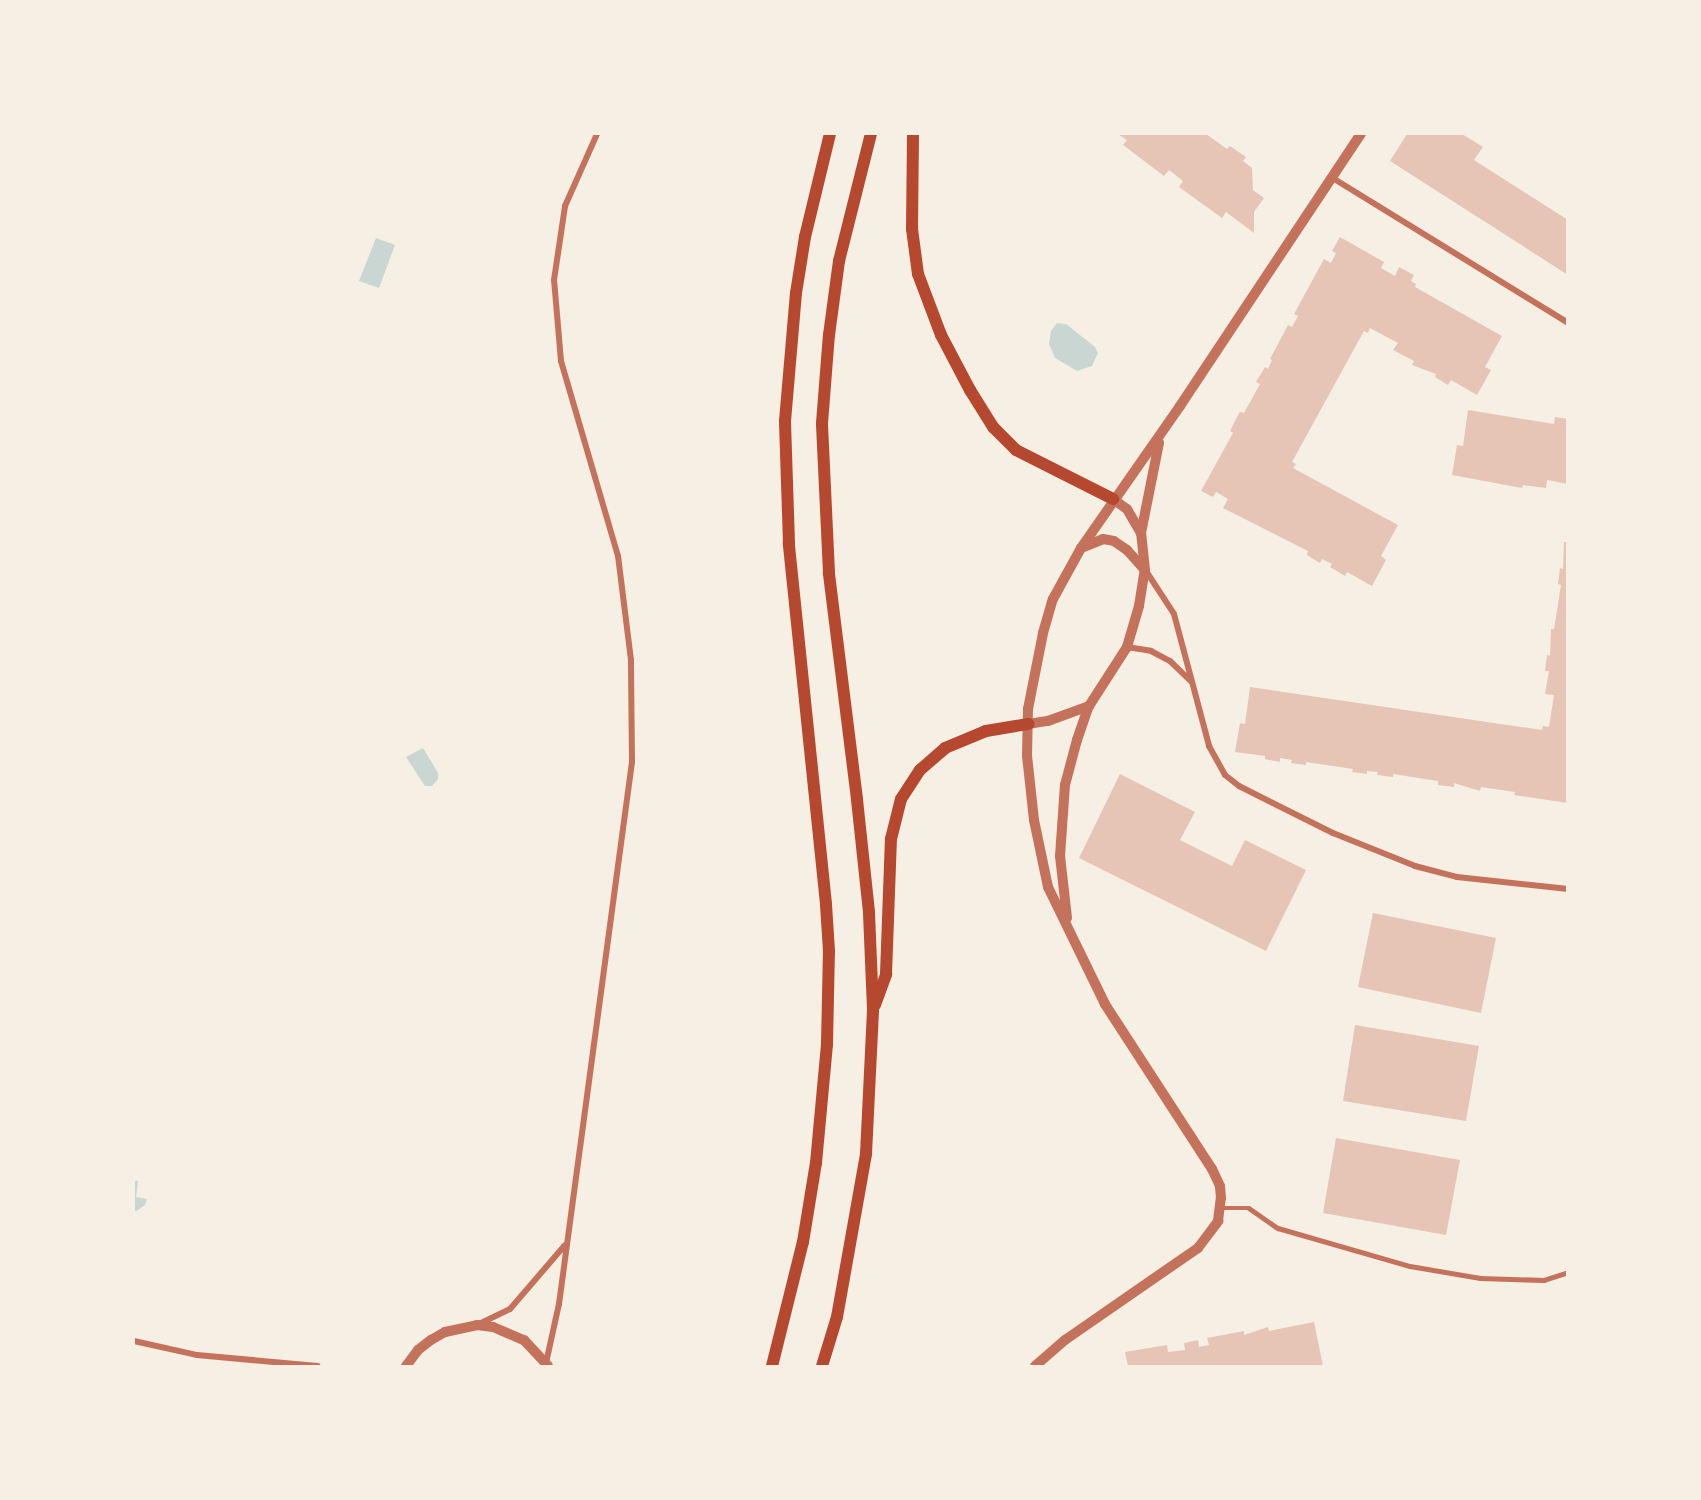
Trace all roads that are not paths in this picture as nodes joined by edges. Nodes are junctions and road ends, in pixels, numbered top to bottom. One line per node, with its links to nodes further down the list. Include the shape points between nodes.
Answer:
1 (597, 134): 21 (street, via 565,206 554,280 561,361 618,556 631,660 632,762)
2 (830, 134): 28 (main road, via 796,292 785,419 789,543 826,904 826,1044 816,1163 800,1254)
3 (871, 134): 19 (main road, via 839,261 822,423 829,573 869,912)
4 (913, 134): 9 (main road, via 911,219 918,274 941,335 969,390 993,427 1016,450)
5 (1361, 134): 6 (street)
6 (1331, 177): 7 (street); 8 (street)
7 (1568, 323)
8 (1161, 434): 9 (street); 10 (street)
9 (1113, 499): 10 (street, via 1127,509); 11 (street)
10 (1141, 533): 12 (street)
11 (1081, 548): 12 (street, via 1103,539 1114,541); 16 (street, via 1050,611 1034,668)
12 (1145, 570): 13 (street); 14 (street, via 1174,614)
13 (1127, 647): 14 (street, via 1151,651 1170,661); 15 (street)
14 (1193, 682): 17 (street, via 1209,746 1225,774 1239,786 1334,833 1415,866 1457,877)
15 (1089, 706): 16 (street, via 1049,721); 18 (street, via 1065,785 1060,856)
16 (1028, 724): 18 (street, via 1027,756 1046,880); 19 (main road, via 986,731 945,748 920,770 902,799 891,838 886,974)
17 (1568, 889)
18 (1068, 924): 20 (street, via 1105,1004 1214,1172 1221,1191)
19 (873, 1009): 29 (main road, via 866,1154 837,1317)
20 (1221, 1208): 22 (lane, via 1250,1208 1278,1228 1410,1266 1480,1278 1544,1280); 30 (street, via 1215,1226 1195,1250 1065,1340)
21 (566, 1245): 23 (street, via 510,1309); 25 (street)
22 (1568, 1272)
23 (477, 1325): 25 (street, via 524,1340); 27 (street, via 445,1332 431,1340)
24 (134, 1341): 26 (street, via 197,1355)
25 (547, 1365)
26 (318, 1366)
27 (406, 1366)
28 (772, 1366)
29 (822, 1366)
30 (1035, 1366)

